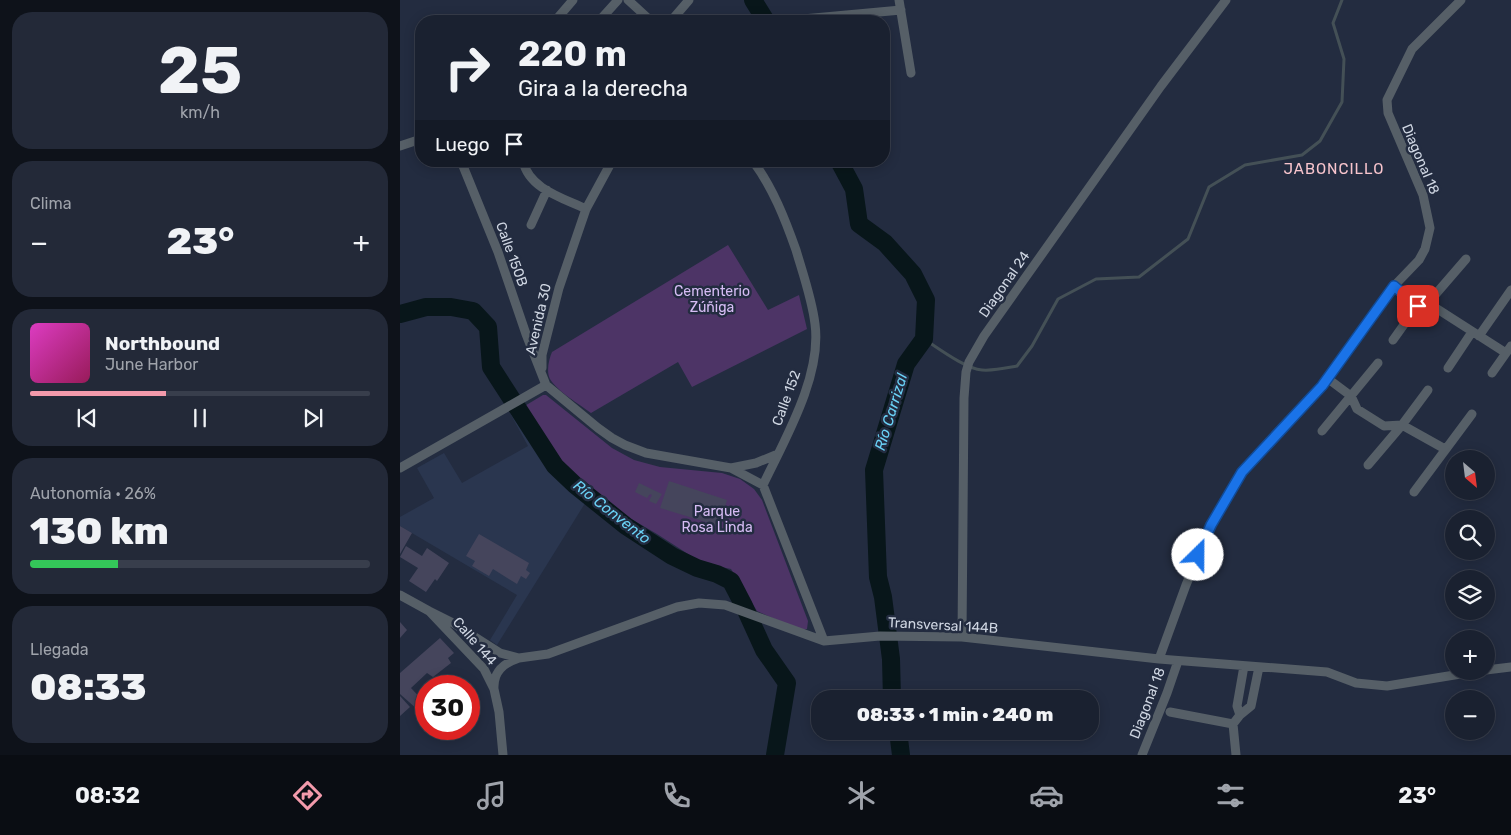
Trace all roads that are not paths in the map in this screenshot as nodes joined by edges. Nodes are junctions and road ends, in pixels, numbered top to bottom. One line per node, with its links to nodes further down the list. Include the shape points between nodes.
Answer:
1 (573, 0): 9 (street)
2 (618, 0): 10 (street)
3 (628, 0): 11 (street)
4 (689, 0): 12 (street)
5 (899, 0): 8 (street)
6 (1226, 0): 51 (street, Diagonal 24, via 1117,148 969,362 964,398)
7 (1461, 0): 25 (street, Diagonal 18, via 1412,49 1387,100 1388,113 1423,196 1430,228 1422,254)
8 (900, 10): 13 (street); 14 (street)
9 (560, 15)
10 (604, 15)
11 (644, 15)
12 (676, 15)
13 (846, 15)
14 (911, 73)
15 (415, 141): 16 (street)
16 (400, 146)
17 (463, 167): 36 (street, Calle 150B)
18 (525, 167): 21 (street, via 535,184)
19 (609, 167): 22 (street, Avenida 30)
20 (757, 167): 43 (street, Calle 152, via 776,198 790,232 815,324 811,372)
21 (547, 190): 22 (street); 23 (street)
22 (586, 209): 36 (street, Avenida 30, via 559,288 544,346 542,360)
23 (531, 225)
24 (1466, 259): 27 (street)
25 (1394, 286): 28 (street); 35 (street, Diagonal 18)
26 (1511, 290): 29 (street)
27 (1428, 303): 28 (street); 29 (street)
28 (1418, 306): 30 (street)
29 (1476, 334): 31 (street); 33 (street)
30 (1393, 340)
31 (1509, 350): 34 (street)
32 (1378, 362): 38 (street)
33 (1448, 368)
34 (1492, 373)
35 (1327, 378): 38 (street); 54 (street, Diagonal 18, via 1242,472 1211,525)
36 (546, 386): 45 (street); 46 (street, via 612,438 636,450)
37 (1428, 390): 40 (street)
38 (1351, 396): 40 (street, via 1357,409 1384,426); 41 (street)
39 (1472, 414): 42 (street)
40 (1402, 425): 42 (street); 44 (street)
41 (1322, 431)
42 (1445, 449): 48 (street)
43 (778, 454): 46 (street); 47 (street, Calle 152)
44 (1368, 465)
45 (400, 468)
46 (731, 468): 47 (street)
47 (763, 485): 52 (street)
48 (1414, 492)
49 (400, 595): 50 (street, Calle 144)
50 (429, 610): 53 (street, Transversal 144B, via 500,653); 61 (street, Calle 144, via 484,669)
51 (962, 637): 52 (street, Transversal 144B, via 909,635); 54 (street, Transversal 144B)
52 (824, 641): 53 (street, Transversal 144B, via 725,605 700,603 677,607 548,654)
53 (519, 658): 61 (street, via 506,663 497,672)
54 (1160, 660): 55 (street, Transversal 144B)
55 (1178, 661): 56 (street, Transversal 144B); 66 (street, Diagonal 18)
56 (1244, 666): 57 (street, Transversal 144B); 63 (street, via 1237,706)
57 (1259, 667): 60 (street, Transversal 144B, via 1327,672 1356,683 1387,686); 63 (street, via 1251,706)
58 (1511, 667): 59 (street)
59 (1495, 669)
60 (1445, 677)
61 (494, 689): 65 (street, Calle 144)
62 (1170, 712): 64 (street)
63 (1240, 715): 64 (street)
64 (1233, 724): 67 (street)
65 (504, 755)
66 (1142, 755)
67 (1236, 755)

